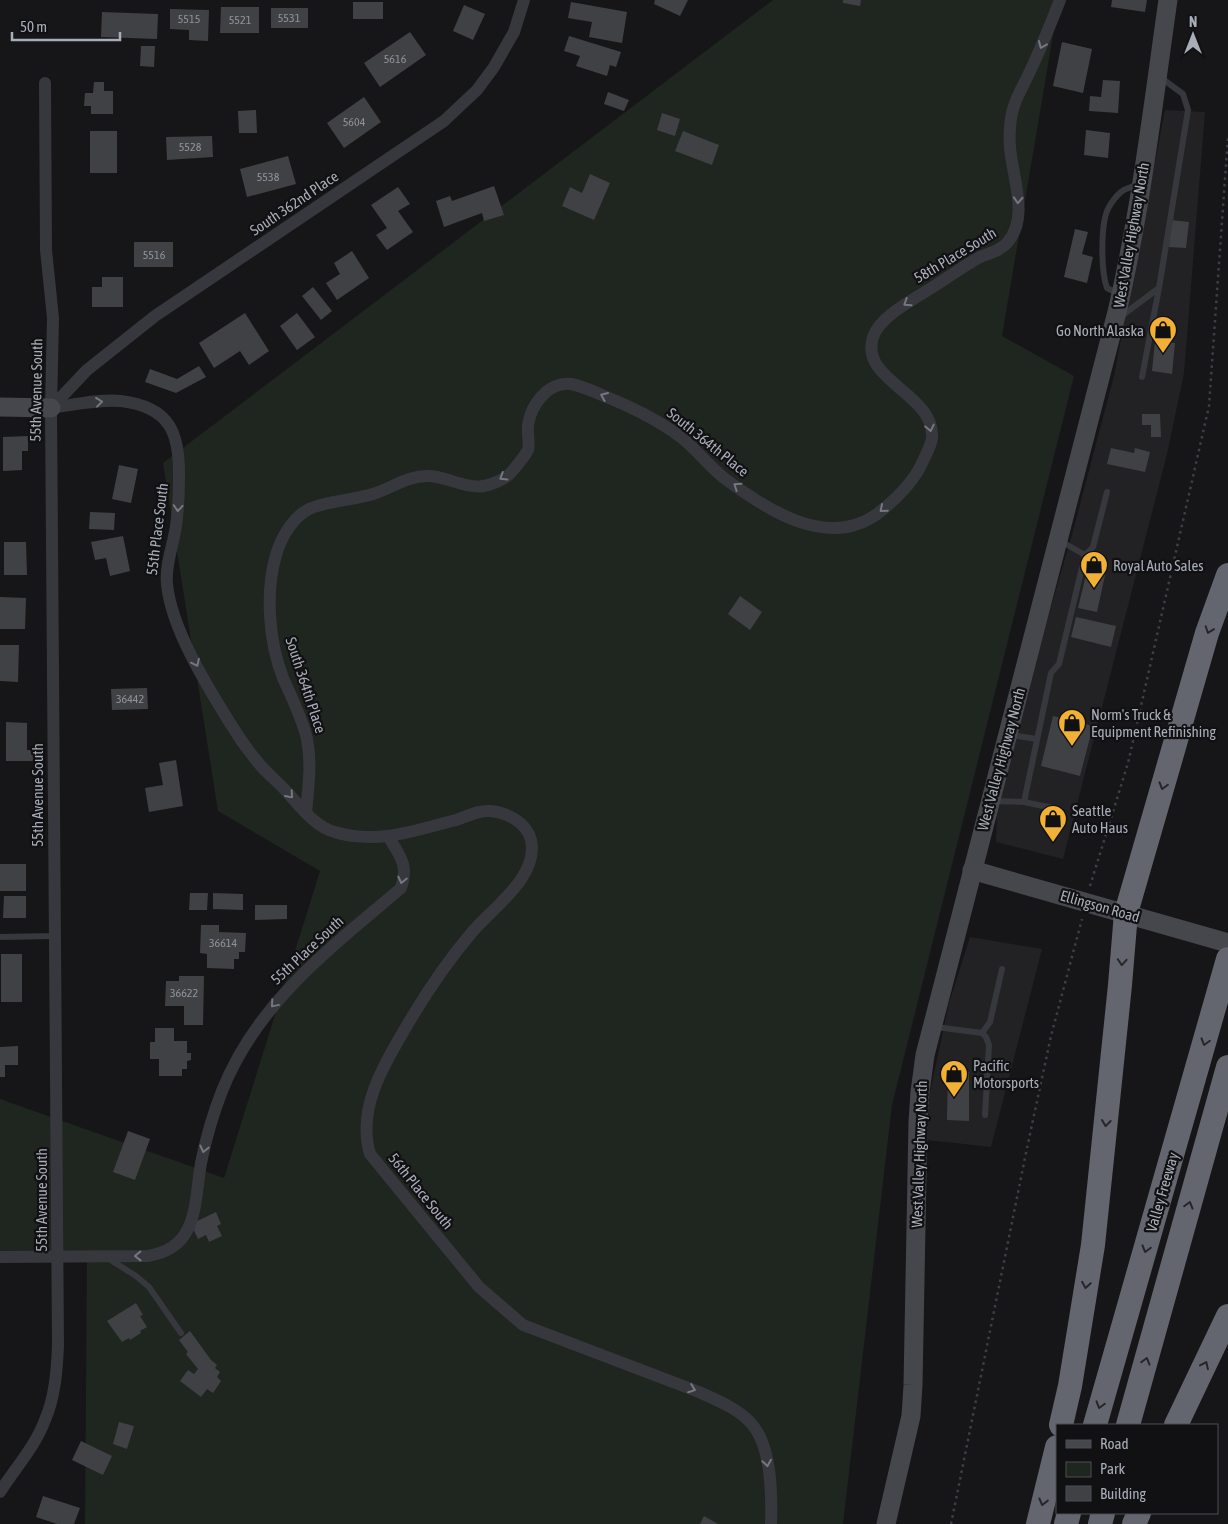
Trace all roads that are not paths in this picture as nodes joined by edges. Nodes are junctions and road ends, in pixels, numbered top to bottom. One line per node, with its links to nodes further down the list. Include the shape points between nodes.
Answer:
1 (524, 0): 12 (street, South 362nd Place, via 514,32 494,67 477,90 444,120 155,316 87,370)
2 (1060, 0): 13 (street, 58th Place South, one-way to 13, via 1013,108 1010,146 1018,192 1016,227 1009,241 893,313 873,337 874,361 880,371 910,395 930,423 932,441)
3 (1168, 0): 4 (main road, West Valley Highway North)
4 (1158, 75): 6 (main road, West Valley Highway North); 7 (lane, via 1183,94 1188,110)
5 (45, 83): 12 (street, 55th Avenue South, via 46,250 53,318)
6 (1142, 183): 8 (main road, West Valley Highway North); 8 (lane, via 1121,192 1106,215 1104,279 1107,288)
7 (1159, 288): 9 (lane); 10 (lane)
8 (1121, 295): 9 (main road, West Valley Highway North)
9 (1115, 321): 15 (main road, West Valley Highway North)
10 (1142, 377)
11 (0, 407): 12 (main road)
12 (50, 408): 23 (street, 55th Place South, one-way to 23, via 120,401 152,410 171,426 177,442 179,472 175,529 167,573 171,606 200,672 230,723 263,768); 27 (street, 55th Avenue South)
13 (918, 474): 23 (street, South 364th Place, one-way to 23, via 883,510 866,521 822,529 770,508 722,476 686,441 654,418 592,390 567,383 550,389 537,399 528,423 528,450 507,476 485,486 433,476 412,477 377,493 310,509 288,529 280,543 271,590 272,633 278,662 308,743)
14 (1107, 492): 16 (lane, via 1093,547)
15 (1057, 542): 16 (lane); 18 (main road, West Valley Highway North)
16 (1085, 555): 19 (lane, via 1059,664 1051,673)
17 (1228, 575): 26 (highway, one-way to 26, via 1207,633)
18 (1007, 734): 19 (lane); 20 (main road, West Valley Highway North)
19 (1037, 739): 21 (lane)
20 (990, 801): 21 (lane); 25 (main road, West Valley Highway North)
21 (1024, 802): 22 (lane)
22 (1053, 808)
23 (306, 814): 24 (street, 56th Place South, via 332,832)
24 (388, 836): 36 (street, 55th Place South, one-way to 36, via 402,858 405,876 401,888 307,968 252,1033 217,1103 208,1131 192,1218 182,1239 154,1255); 47 (street, 56th Place South, one-way to 47, via 490,811 518,821 528,832 532,845 522,878 447,964 385,1063 368,1114 370,1154 479,1287 523,1325 720,1402 754,1426 767,1458)
25 (972, 870): 26 (main road, Ellingson Road); 32 (main road, West Valley Highway North)
26 (1126, 913): 29 (main road, Ellingson Road); 41 (highway, one-way to 41, via 1093,1245)
27 (55, 936): 28 (lane); 38 (street, 55th Avenue South)
28 (0, 937)
29 (1228, 943)
30 (1228, 959): 42 (highway, Valley Freeway, one-way to 42)
31 (1002, 969): 33 (lane, via 990,1022)
32 (932, 1026): 33 (lane); 48 (main road, West Valley Highway North, via 920,1092 911,1416)
33 (982, 1033): 35 (lane, via 989,1044)
34 (1228, 1067): 43 (highway, Valley Freeway, one-way to 34)
35 (985, 1115)
36 (106, 1256): 38 (street); 40 (lane, via 148,1287)
37 (0, 1257): 38 (street)
38 (57, 1257): 46 (street, 55th Avenue South, via 57,1370 51,1403 39,1434)
39 (1228, 1316): 44 (highway, one-way to 39)
40 (182, 1333)
41 (1061, 1424)
42 (1094, 1424)
43 (1128, 1424)
44 (1176, 1424)
45 (1056, 1451): 49 (highway, one-way to 49)
46 (0, 1492)
47 (771, 1524)
48 (886, 1524)
49 (1038, 1524)

